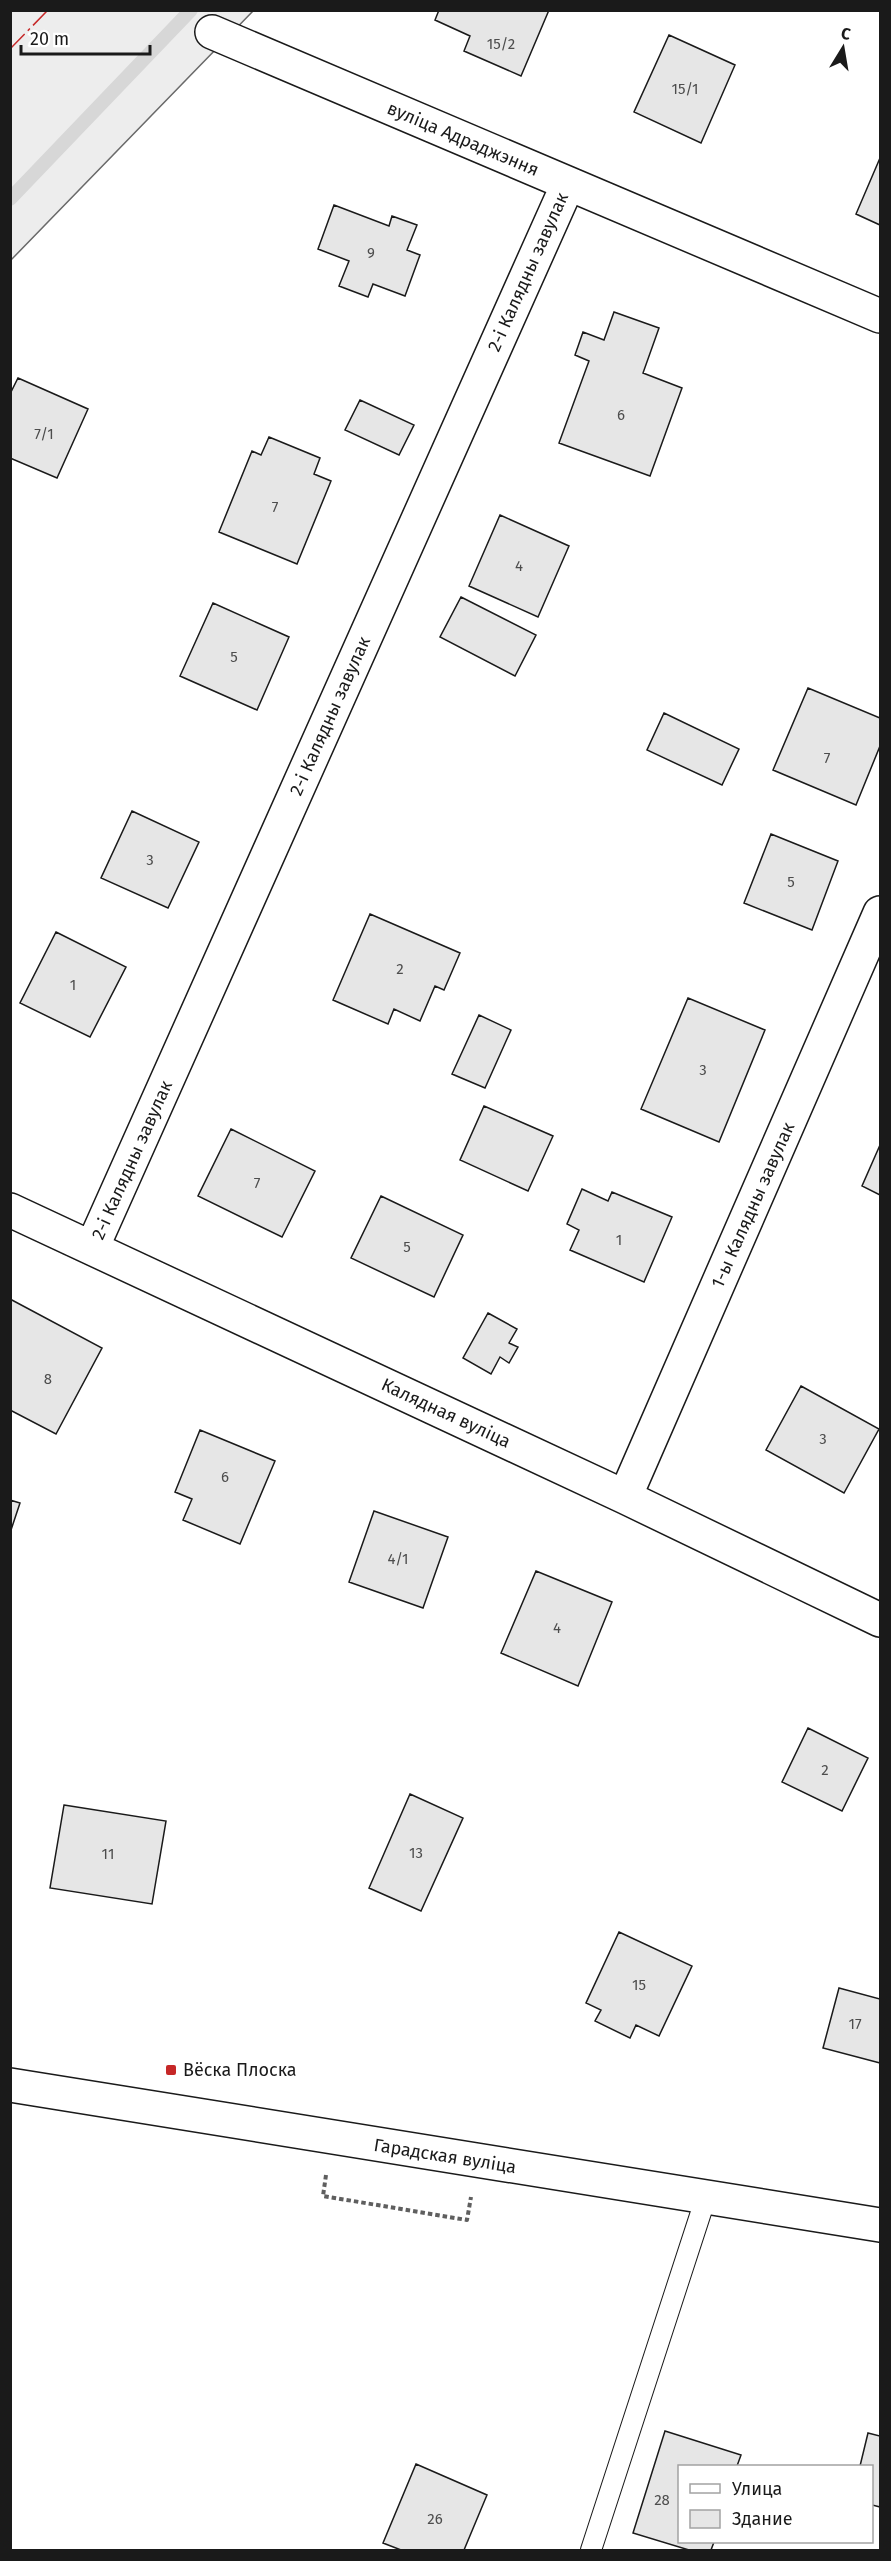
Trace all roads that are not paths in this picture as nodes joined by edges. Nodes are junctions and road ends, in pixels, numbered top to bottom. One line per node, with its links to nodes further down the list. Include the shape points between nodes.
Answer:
1 (212, 32): 2 (street, вуліца Адраджэння)
2 (568, 184): 3 (street, вуліца Адраджэння); 6 (street, 2-і Калядны завулак)
3 (880, 316)
4 (880, 913): 7 (street, 1-ы Калядны завулак)
5 (10, 1210): 6 (street, Калядная вуліца)
6 (92, 1248): 7 (street, Калядная вуліца)
7 (625, 1497): 8 (street, Калядная вуліца)
8 (880, 1620)
9 (10, 2085): 10 (street, Гарадская вуліца)
10 (706, 2197): 11 (street, Гарадская вуліца); 12 (lane)
11 (880, 2225)
12 (591, 2550)

